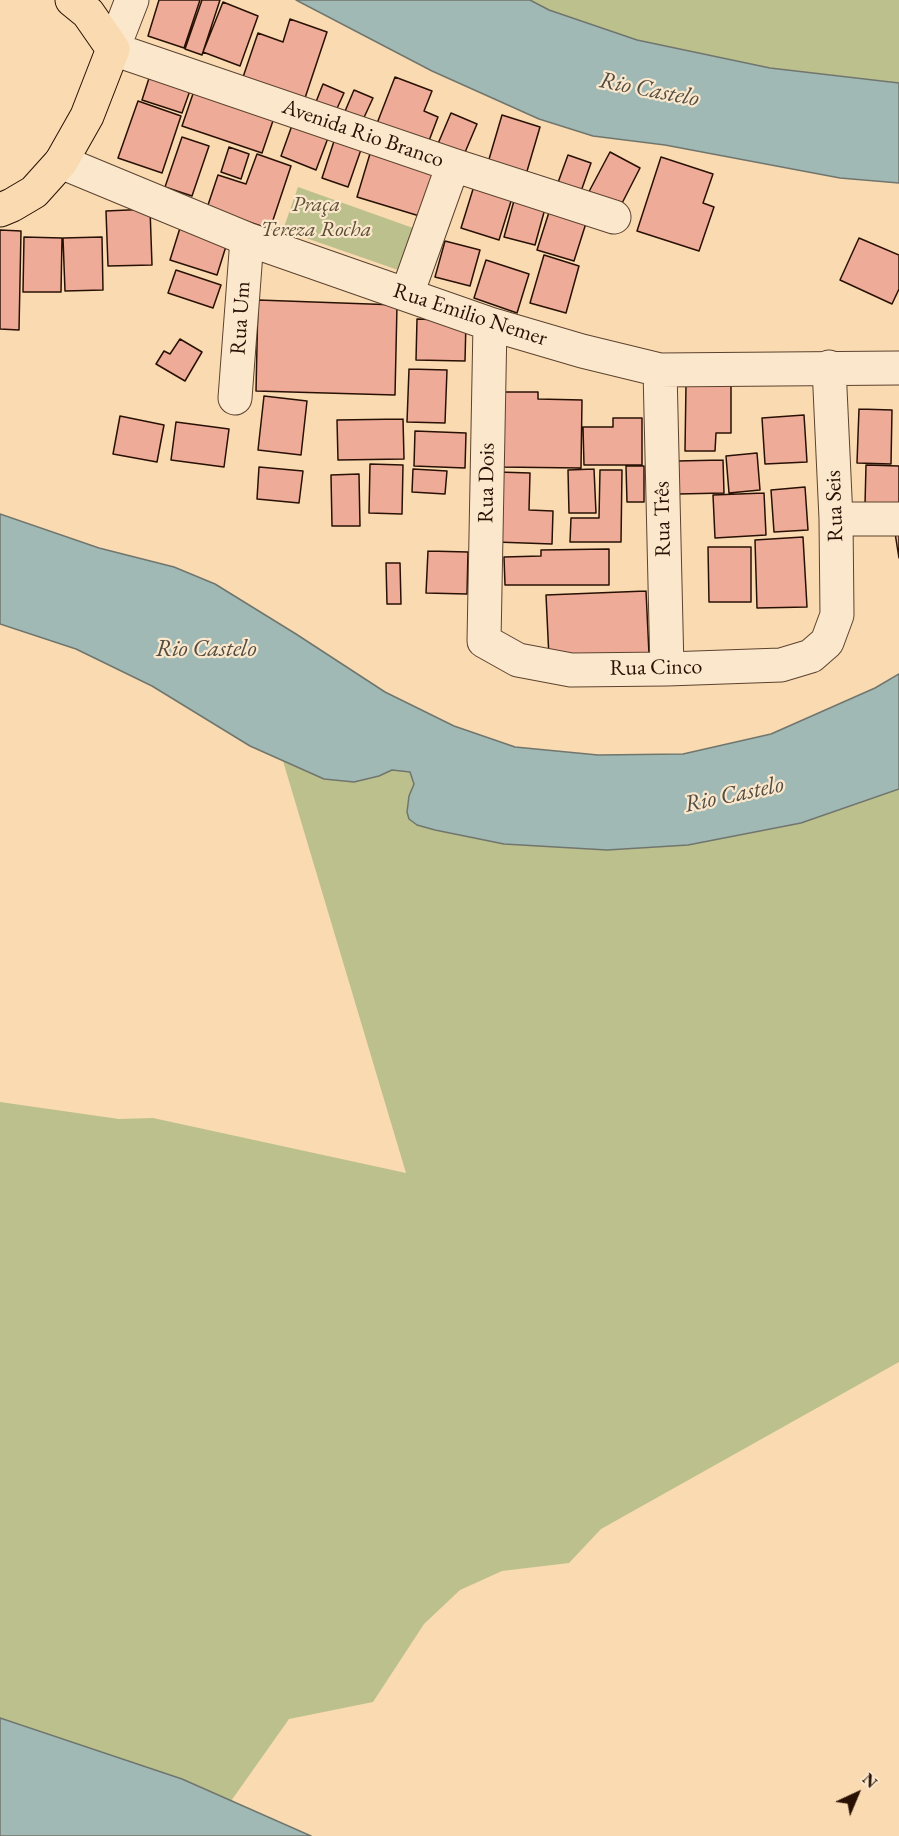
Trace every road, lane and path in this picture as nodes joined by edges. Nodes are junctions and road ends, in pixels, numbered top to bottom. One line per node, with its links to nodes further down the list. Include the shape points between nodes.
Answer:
1 (72, 0): 3 (main road, via 88,13)
2 (132, 0): 3 (street)
3 (113, 49): 4 (main road, via 87,117); 5 (street, Avenida Rio Branco)
4 (61, 162): 6 (main road, via 34,192); 8 (street, Rua Emilio Nemer)
5 (453, 165): 7 (street, Avenida Rio Branco); 9 (street)
6 (0, 210)
7 (614, 217)
8 (247, 239): 9 (street, Rua Emilio Nemer); 14 (street, Rua Um)
9 (407, 294): 10 (street, Rua Emilio Nemer)
10 (490, 324): 13 (street, Rua Emilio Nemer); 17 (street, Rua Dois)
11 (829, 367): 12 (street, Rua Emilio Nemer); 13 (street, Rua Emilio Nemer); 15 (street, Rua Seis)
12 (899, 368)
13 (660, 370): 19 (street, Rua Três)
14 (235, 398)
15 (836, 519): 16 (street); 18 (street, Rua Seis, via 837,615)
16 (899, 519)
17 (484, 641): 19 (street, Rua Cinco, via 518,660 571,670)
18 (827, 642): 19 (street, Rua Cinco, via 811,656 782,665)
19 (667, 669)

